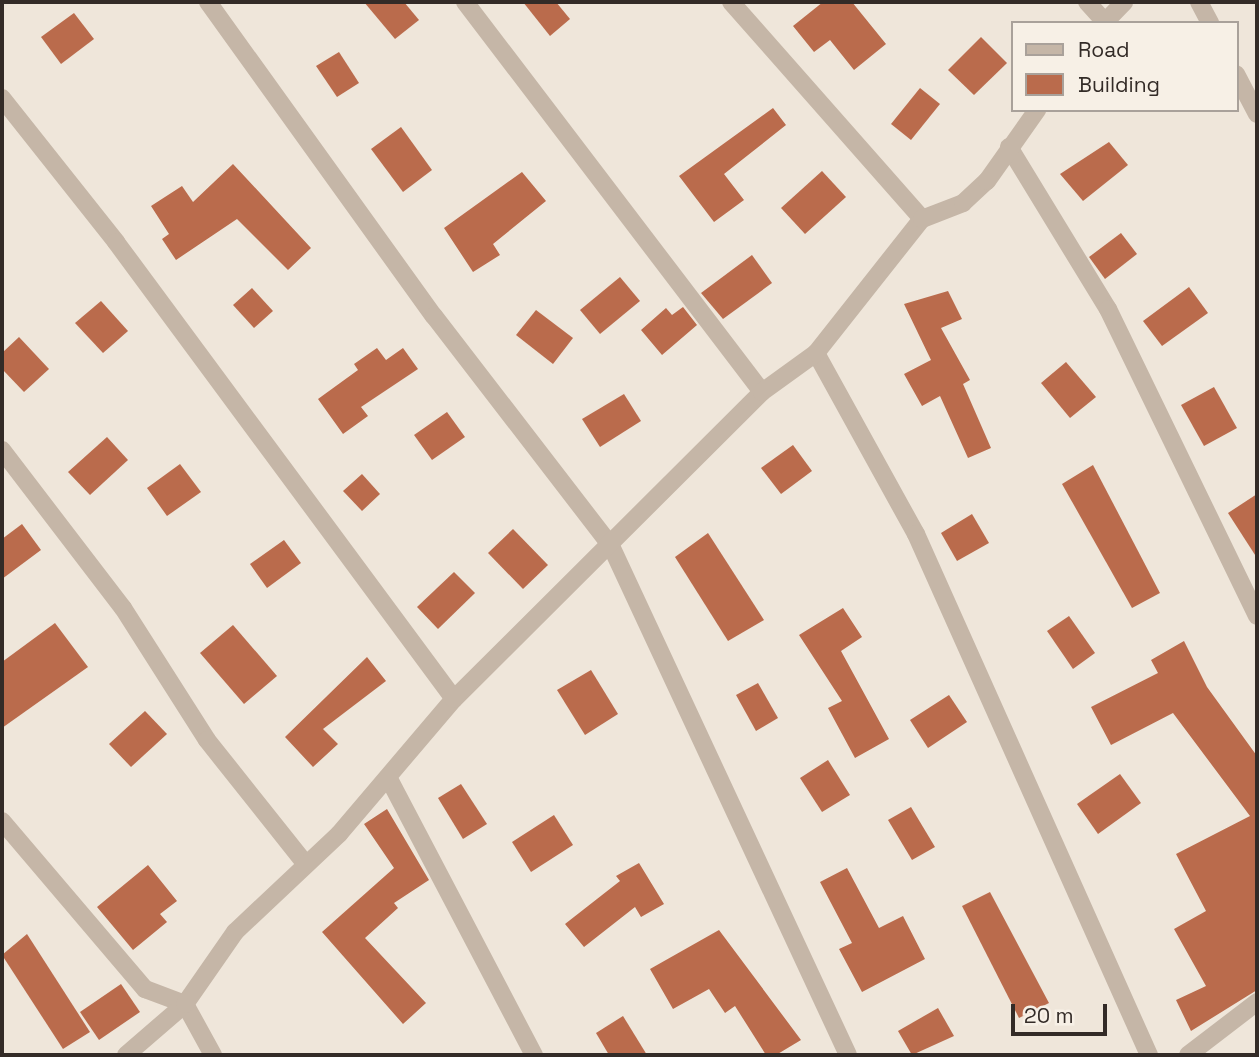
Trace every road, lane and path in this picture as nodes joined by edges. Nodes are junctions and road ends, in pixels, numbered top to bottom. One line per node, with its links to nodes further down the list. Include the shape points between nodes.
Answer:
1 (208, 2): 19 (street, via 434,316)
2 (465, 2): 17 (street)
3 (731, 2): 15 (street)
4 (1087, 2): 7 (street)
5 (1124, 2): 8 (street)
6 (1199, 2): 9 (street)
7 (1104, 21)
8 (1106, 21)
9 (1209, 21)
10 (1238, 78): 13 (street)
11 (2, 98): 21 (street, via 116,242)
12 (1035, 112): 14 (street)
13 (1257, 114)
14 (1009, 147): 15 (street, via 987,181 963,203); 20 (street, via 1108,309)
15 (922, 219): 16 (street)
16 (816, 354): 17 (street); 31 (street, via 916,534)
17 (762, 392): 19 (street)
18 (2, 450): 24 (street, via 123,608 207,740)
19 (611, 546): 21 (street); 30 (street)
20 (1257, 616)
21 (454, 699): 22 (street)
22 (389, 779): 24 (street, via 340,834); 29 (street)
23 (2, 821): 26 (street, via 145,989)
24 (304, 862): 26 (street, via 235,932)
25 (1257, 1002): 32 (street)
26 (186, 1004): 27 (street); 28 (street)
27 (126, 1055)
28 (213, 1055)
29 (534, 1055)
30 (848, 1055)
31 (1149, 1055)
32 (1188, 1055)

